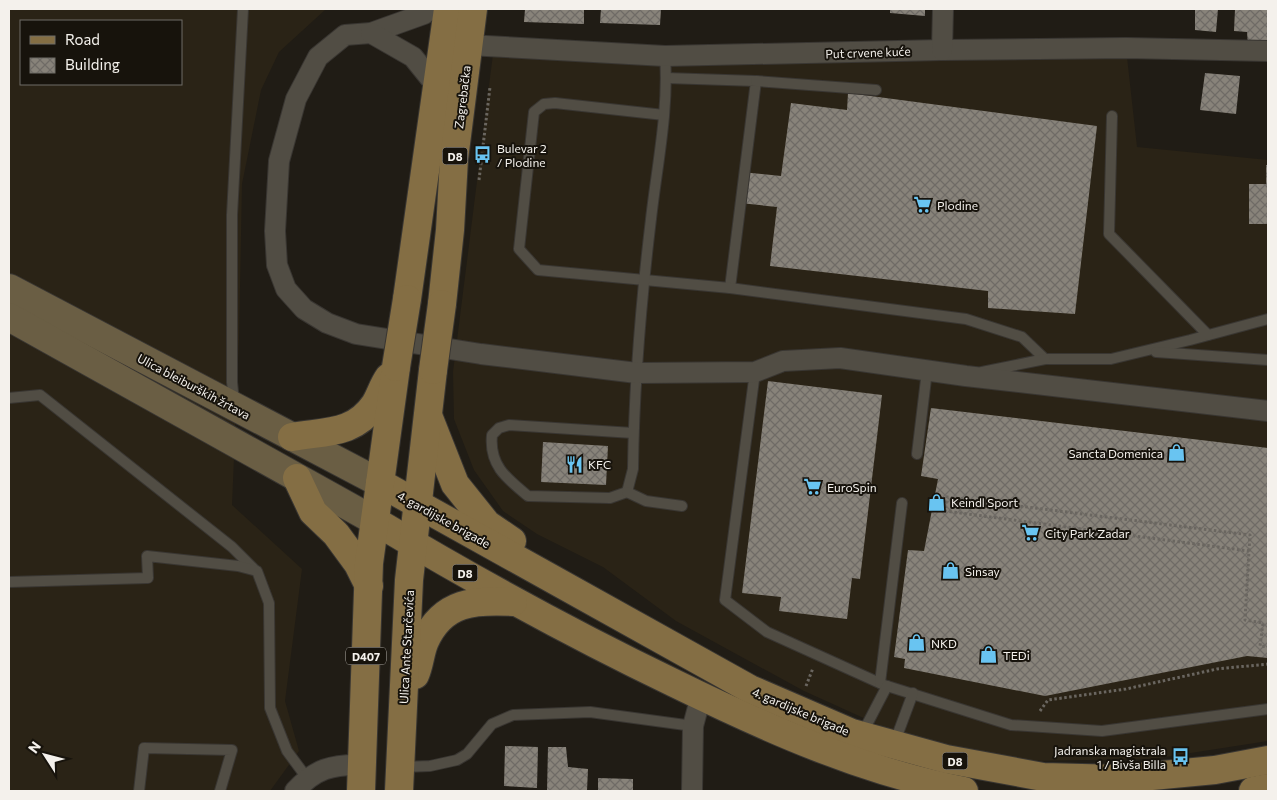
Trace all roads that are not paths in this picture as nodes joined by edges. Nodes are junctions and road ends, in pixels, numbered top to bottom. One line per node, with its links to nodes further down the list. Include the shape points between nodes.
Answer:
1 (243, 9): 32 (lane, via 232,215 232,382)
2 (430, 9): 6 (street)
3 (448, 9): 13 (main road, Zagrebačka / D8)
4 (473, 9): 7 (main road, Zagrebačka / D8)
5 (943, 9): 8 (street)
6 (371, 33): 13 (street, via 412,57); 29 (street, via 344,35 318,57 296,99 279,161 275,231 277,265 286,289 304,309 327,323 356,334)
7 (468, 45): 10 (street, Put crvene kuće); 34 (main road, Zagrebačka / D8, bridge)
8 (942, 50): 9 (street, Put crvene kuće, via 1126,48); 10 (street, Put crvene kuće)
9 (1268, 51)
10 (665, 56): 11 (lane)
11 (666, 78): 12 (lane); 15 (lane)
12 (756, 80): 14 (lane); 19 (lane)
13 (438, 88): 26 (main road, Zagrebačka / D8, bridge)
14 (876, 90)
15 (664, 115): 17 (lane); 17 (lane, via 555,102 544,104 534,112 527,168 519,249 538,270)
16 (1112, 116): 22 (lane, via 1109,234)
17 (644, 280): 19 (lane); 29 (lane)
18 (9, 288): 32 (street, Ulica bleiburških žrtava)
19 (730, 288): 24 (lane, via 966,319 1022,337)
20 (9, 317): 38 (street)
21 (1268, 319): 22 (lane)
22 (1208, 335): 23 (lane)
23 (1145, 351): 24 (lane, via 1110,359); 25 (lane)
24 (1045, 359): 30 (lane)
25 (1268, 360)
26 (396, 367): 36 (main road, via 375,404 357,424 335,431); 39 (main road, D8)
27 (927, 370): 28 (street, via 840,358 783,361); 30 (street); 37 (lane)
28 (755, 372): 29 (street); 51 (lane, via 725,600 767,632)
29 (637, 373): 35 (lane)
30 (966, 376): 33 (street)
31 (9, 398): 46 (lane, via 40,395 232,547)
32 (235, 407): 36 (street, Ulica bleiburških žrtava)
33 (1268, 412)
34 (428, 414): 42 (main road, D8); 47 (main road, D8, via 455,484 471,506 487,524 533,554)
35 (633, 433): 40 (lane, via 632,478); 40 (lane, via 508,425 492,435 490,450 498,468 528,496 610,498)
36 (292, 437): 39 (street, Ulica bleiburških žrtava)
37 (917, 454)
38 (297, 478): 44 (street); 49 (main road, via 313,512 336,534 358,564)
39 (380, 483): 42 (main road, 4. gardijske brigade / D8); 44 (main road, D8)
40 (626, 492): 43 (lane, via 646,501)
41 (902, 503): 51 (lane)
42 (418, 504): 45 (main road, Ulica Ante Starčevića); 47 (main road, 4. gardijske brigade / D8)
43 (682, 506)
44 (375, 521): 45 (main road, D8); 49 (main road, D407)
45 (413, 544): 50 (main road, D8); 52 (main road, Ulica Ante Starčevića)
46 (256, 571): 48 (lane, via 147,556 148,578); 62 (lane, via 269,603 270,708)
47 (550, 578): 57 (main road, 4. gardijske brigade / D8, via 750,689)
48 (9, 582)
49 (369, 587): 60 (main road, D407)
50 (517, 602): 52 (main road, via 482,600 450,611 430,631 416,673); 54 (main road, D8, via 615,655)
51 (884, 685): 53 (lane); 57 (lane)
52 (404, 693): 61 (main road, Ulica Ante Starčevića)
53 (913, 693): 55 (lane, via 1011,725 1102,732); 58 (lane)
54 (701, 696): 56 (street); 67 (main road, D8, via 844,759)
55 (1268, 709)
56 (693, 726): 61 (lane, via 590,712 513,715 492,724 457,760 430,766); 66 (street)
57 (861, 736): 58 (main road, 4. gardijske brigade / D8)
58 (894, 745): 59 (main road, 4. gardijske brigade / D8, via 1043,778 1120,779 1216,770)
59 (1268, 760)
60 (361, 778): 62 (street, via 341,765)
61 (400, 779)
62 (301, 784)
63 (1268, 788): 68 (main road)
64 (139, 791): 65 (lane, via 144,748 232,750)
65 (220, 791)
66 (692, 791)
67 (964, 791)
68 (1252, 791)

